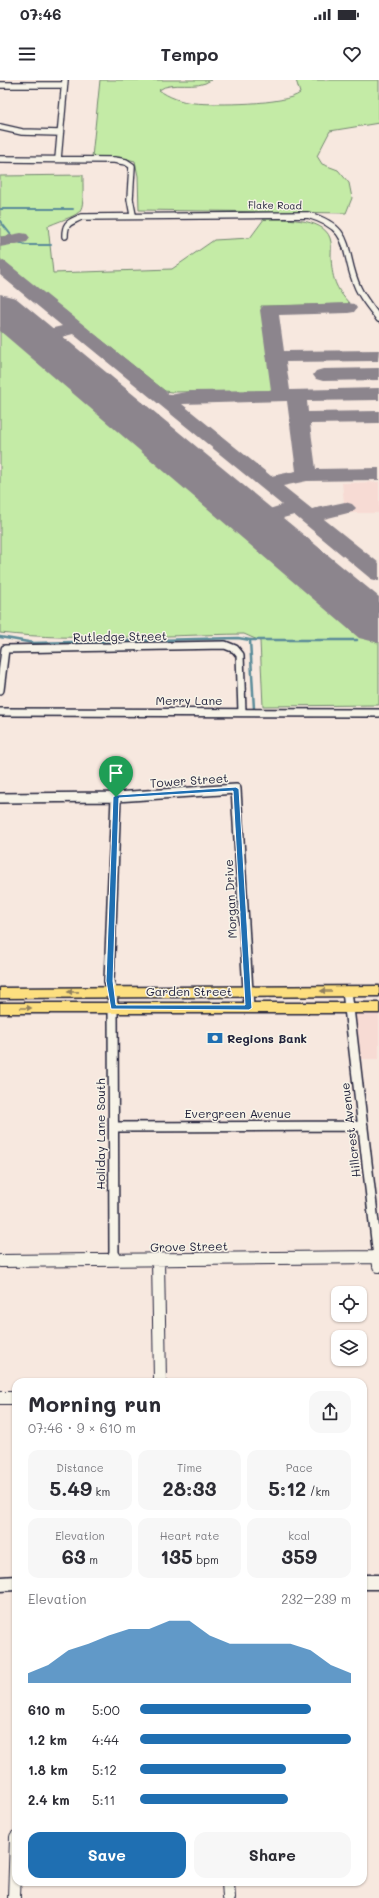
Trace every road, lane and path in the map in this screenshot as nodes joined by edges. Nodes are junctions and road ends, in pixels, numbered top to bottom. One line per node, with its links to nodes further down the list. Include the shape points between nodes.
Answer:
1 (64, 82): 2 (street); 4 (street)
2 (0, 86)
3 (0, 127): 4 (street, via 22,132)
4 (60, 133): 6 (street)
5 (0, 159): 6 (street)
6 (58, 159): 7 (street, via 114,160 132,166 130,199)
7 (133, 215): 8 (street, Flake Road, via 81,218 67,224); 9 (street, Flake Road, via 285,214 308,215 325,220 336,226 341,233 358,289)
8 (65, 236)
9 (379, 319)
10 (0, 690): 12 (street, Rutledge Street, via 6,649 225,645 235,649 240,655)
11 (0, 712): 12 (street, Merry Lane)
12 (242, 712): 13 (street, Merry Lane)
13 (379, 713)
14 (236, 789): 15 (street, Tower Street); 19 (street, Morgan Drive)
15 (116, 797): 16 (street, Tower Street); 18 (street, Holiday Lane South, via 109,981)
16 (0, 798)
17 (347, 990): 19 (main road, Garden Street, one-way to 19); 20 (main road, Garden Street); 25 (street, Hillcrest Avenue)
18 (112, 991): 19 (main road, Garden Street); 21 (main road, Garden Street, one-way to 21); 22 (street, Holiday Lane South)
19 (248, 991): 24 (street, Morgan Drive)
20 (379, 991)
21 (0, 993)
22 (113, 1007): 23 (main road, Garden Street, one-way to 22); 24 (main road, Garden Street); 28 (street, Holiday Lane South)
23 (0, 1008)
24 (249, 1008): 25 (main road, Garden Street)
25 (349, 1008): 26 (main road, Garden Street); 27 (street, Hillcrest Avenue)
26 (379, 1008)
27 (364, 1126): 28 (street, Evergreen Avenue); 31 (street, Hillcrest Avenue)
28 (114, 1127): 30 (street, Holiday Lane South)
29 (158, 1259): 30 (street, Grove Street); 31 (street, Grove Street); 33 (street)
30 (114, 1260): 32 (street, Grove Street)
31 (379, 1260)
32 (0, 1261)
33 (160, 1378)
34 (0, 1398): 35 (street)
35 (12, 1398)
36 (367, 1582): 37 (street)
37 (379, 1582)
38 (0, 1584): 39 (street)
39 (12, 1584)
40 (14, 1886): 42 (street)
41 (228, 1886): 43 (street)
42 (14, 1898)
43 (229, 1898)

